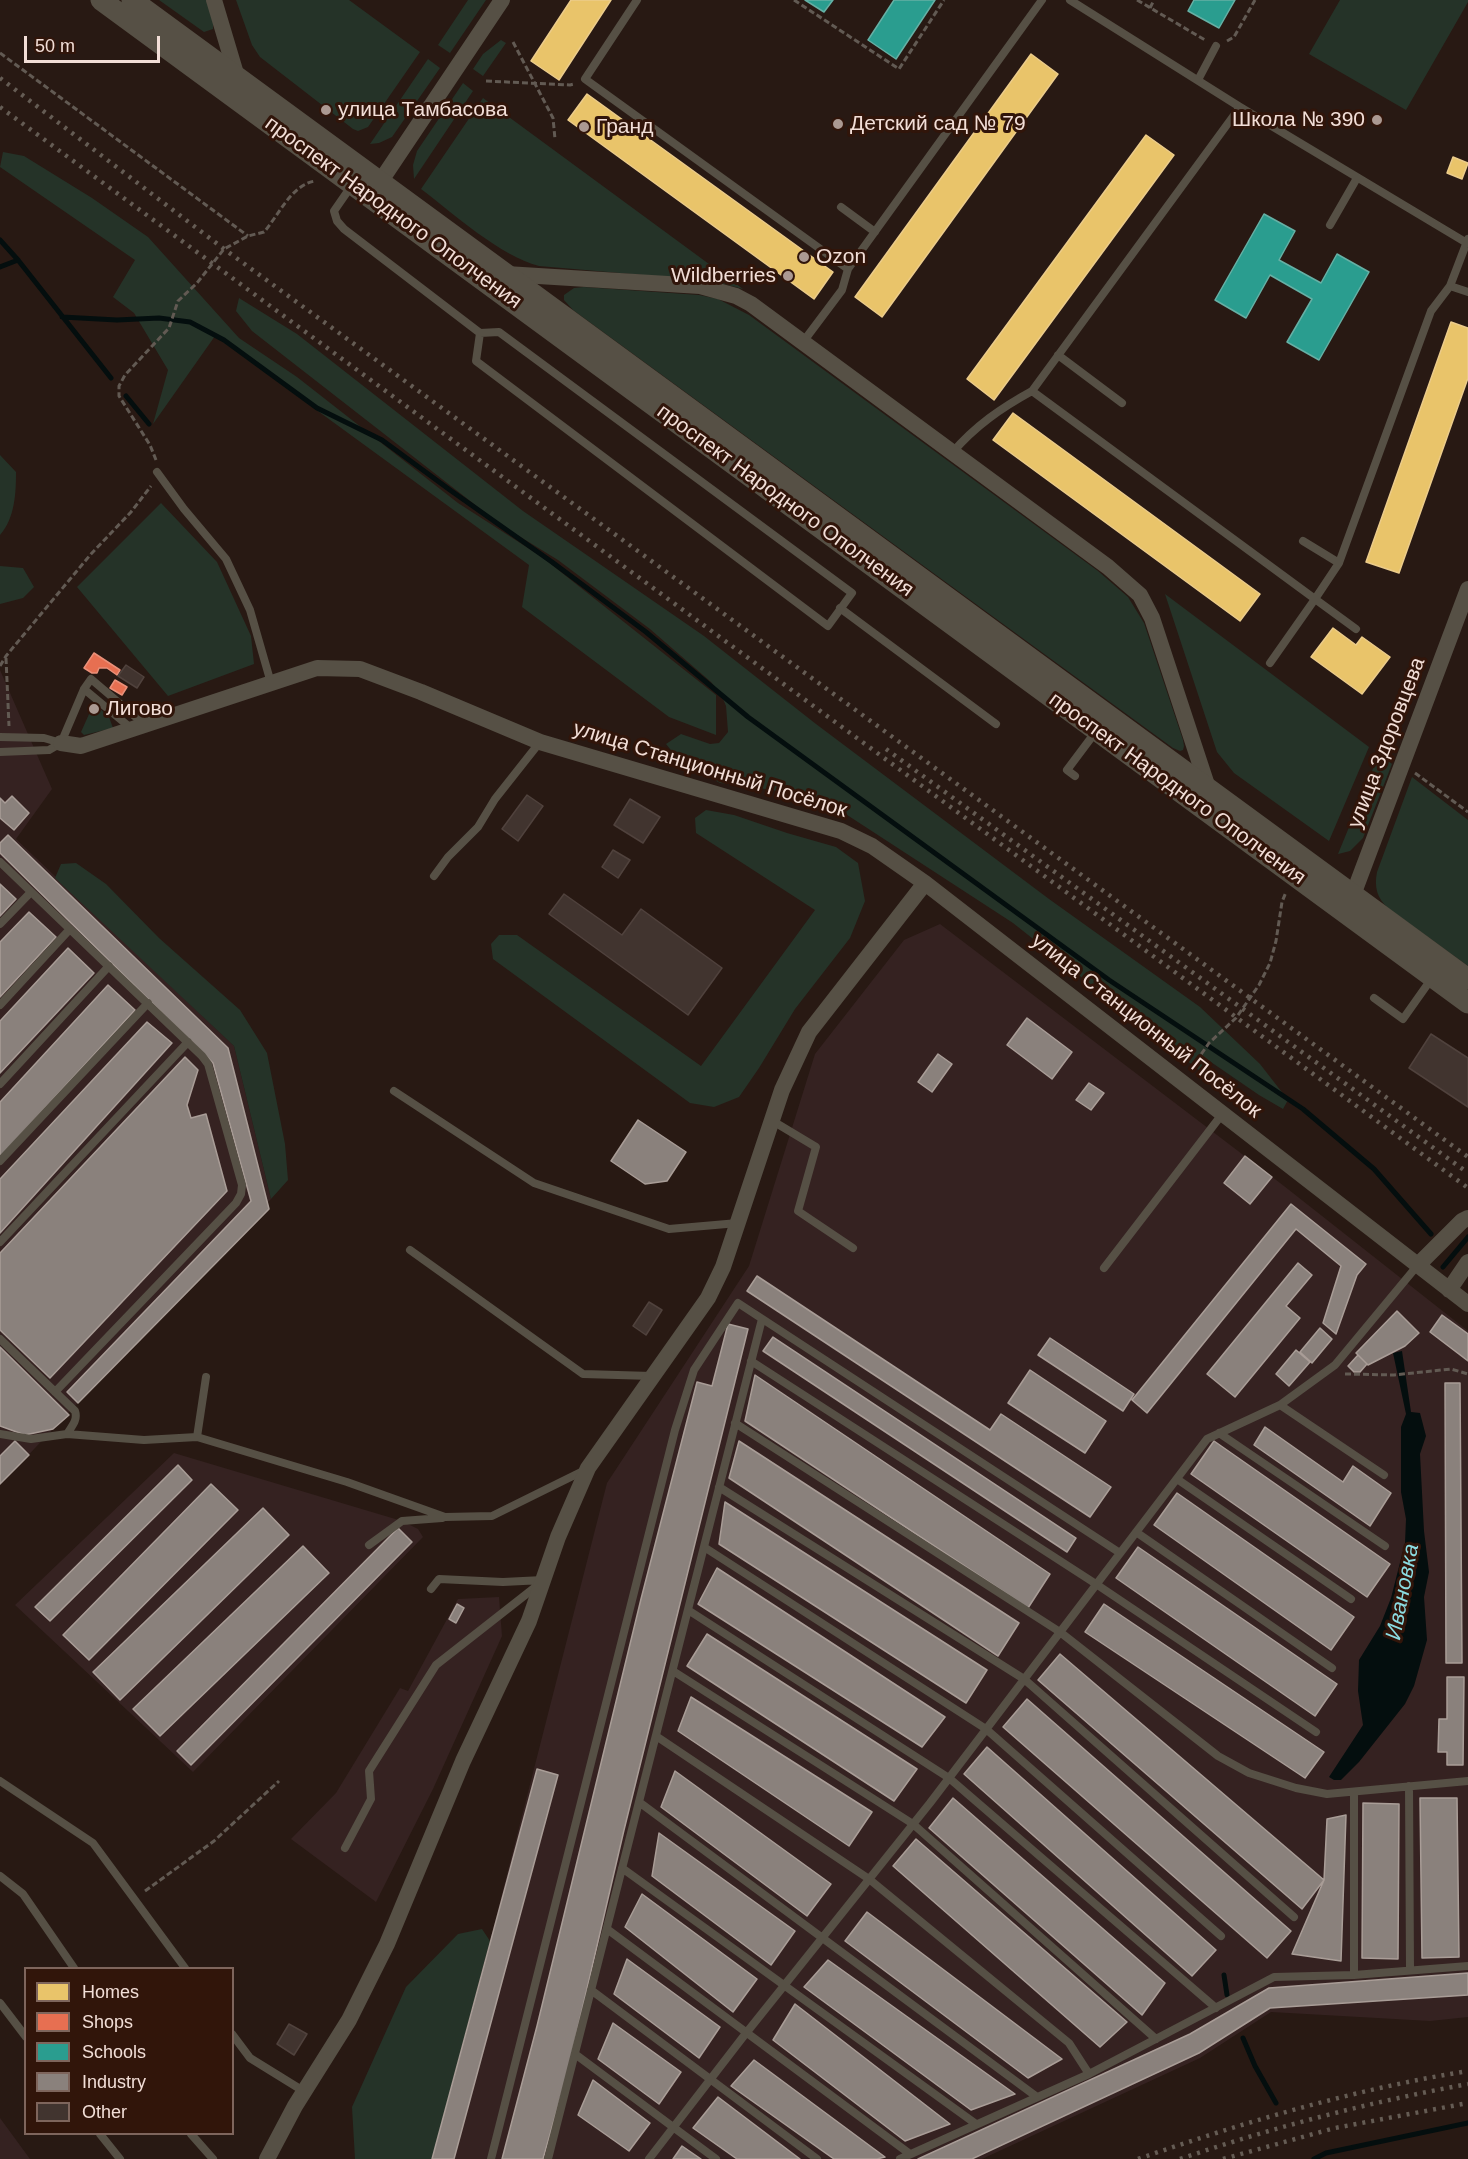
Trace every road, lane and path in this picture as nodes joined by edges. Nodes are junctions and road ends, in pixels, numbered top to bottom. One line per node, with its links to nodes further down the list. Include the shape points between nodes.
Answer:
1 (102, 0): 26 (street, проспект Народного Ополчения)
2 (132, 0): 17 (street, проспект Народного Ополчения)
3 (214, 0): 17 (street)
4 (502, 0): 27 (street)
5 (638, 0): 18 (lane)
6 (794, 0): 7 (path, via 899,69)
7 (944, 0)
8 (1042, 0): 30 (lane)
9 (1070, 0): 19 (lane)
10 (1137, 0): 13 (path)
11 (1154, 0): 13 (path)
12 (1255, 0): 15 (path, via 1234,37)
13 (1150, 8): 15 (path)
14 (513, 42): 21 (path)
15 (1216, 46): 19 (lane)
16 (0, 53): 31 (path)
17 (237, 77): 27 (street, проспект Народного Ополчения)
18 (585, 79): 21 (path, via 570,85); 33 (lane)
19 (1198, 80): 22 (lane)
20 (486, 81): 21 (path)
21 (534, 84): 23 (path, via 553,118)
22 (1240, 107): 24 (lane); 39 (lane)
23 (555, 139)
24 (1357, 178): 29 (lane); 32 (lane)
25 (322, 179): 31 (path, via 304,183 264,232)
26 (353, 184): 27 (street, проспект Народного Ополчения); 37 (lane, via 334,211 344,229)
27 (375, 189): 34 (street, проспект Народного Ополчения); 57 (street, проспект Народного Ополчения)
28 (841, 207): 30 (lane)
29 (1330, 225)
30 (875, 232): 33 (lane)
31 (248, 236): 43 (path, via 224,249 178,301 169,328 118,386 119,396 150,445)
32 (1467, 241): 35 (lane)
33 (848, 269): 38 (lane, via 842,290)
34 (506, 274): 38 (street, via 721,290 752,304); 64 (street, проспект Народного Ополчения)
35 (1450, 286): 36 (lane); 45 (lane, via 1431,311)
36 (1468, 292)
37 (480, 333): 48 (lane, via 500,332 852,593); 48 (lane, via 476,361 828,626)
38 (803, 342): 42 (street)
39 (1058, 356): 40 (lane); 41 (lane)
40 (1032, 391): 42 (lane, via 1001,408); 47 (lane)
41 (1122, 403)
42 (952, 453): 64 (street, via 1108,567 1140,595 1163,644)
43 (157, 472): 50 (path, via 147,494); 53 (lane, via 226,559 250,610)
44 (1303, 541): 45 (lane)
45 (1339, 563): 47 (lane)
46 (1468, 589): 71 (street, улица Здоровцева)
47 (1315, 599): 49 (lane); 51 (lane)
48 (840, 608): 55 (lane)
49 (1356, 629)
50 (6, 656): 52 (path); 58 (path)
51 (1270, 663)
52 (0, 666)
53 (271, 683): 56 (street, улица Станционный Посёлок); 59 (street, улица Станционный Посёлок, via 317,668 360,669)
54 (84, 689): 56 (lane); 56 (lane, via 91,679); 60 (lane)
55 (996, 724)
56 (139, 727): 60 (street, улица Станционный Посёлок, via 81,746)
57 (1097, 730): 63 (lane, via 1066,770); 71 (street, проспект Народного Ополчения)
58 (5, 737): 60 (lane, via 44,738)
59 (540, 741): 67 (lane, via 478,827); 68 (street, улица Станционный Посёлок, via 841,831 872,846)
60 (61, 743): 61 (lane, via 49,750)
61 (0, 752)
62 (1414, 772): 65 (path)
63 (1075, 776)
64 (1208, 788): 71 (street, проспект Народного Ополчения)
65 (1468, 812)
66 (0, 862): 70 (lane)
67 (434, 876)
68 (924, 883): 85 (street, улица Станционный Посёлок); 86 (street, via 809,1032)
69 (1287, 890): 82 (path, via 1270,963 1259,985 1236,1018)
70 (31, 891): 72 (lane); 73 (lane)
71 (1349, 903): 75 (street, проспект Народного Ополчения); 76 (street, проспект Народного Ополчения)
72 (0, 924)
73 (70, 929): 74 (lane); 80 (lane)
74 (109, 966): 78 (lane); 83 (lane)
75 (1433, 977): 77 (lane, via 1403,1019); 79 (street, проспект Народного Ополчения)
76 (1468, 980)
77 (1374, 998)
78 (148, 1003): 81 (lane); 87 (lane)
79 (1468, 1003)
80 (0, 1005)
81 (188, 1042): 90 (lane); 105 (lane, via 208,1064 242,1185 241,1194 237,1203)
82 (1201, 1055)
83 (0, 1084)
84 (394, 1091): 89 (lane, via 534,1184 669,1229)
85 (1222, 1113): 94 (street, улица Станционный Посёлок); 95 (lane)
86 (771, 1120): 89 (street); 91 (lane, via 816,1147 798,1211)
87 (0, 1161)
88 (1468, 1218): 94 (street)
89 (738, 1223): 103 (street, via 708,1298)
90 (0, 1242)
91 (853, 1248)
92 (410, 1250): 103 (lane, via 583,1374)
93 (1468, 1263): 96 (street)
94 (1417, 1266): 96 (street, улица Станционный Посёлок); 101 (lane)
95 (1104, 1268)
96 (1449, 1290): 97 (street, улица Станционный Посёлок)
97 (1468, 1304)
98 (762, 1319): 100 (lane); 121 (lane); 177 (lane, via 738,1304 694,1370 675,1430)
99 (0, 1339): 105 (lane)
100 (751, 1361): 107 (lane); 123 (lane)
101 (1335, 1365): 102 (path, via 1346,1374 1394,1375 1451,1369); 106 (lane)
102 (1468, 1374)
103 (653, 1376): 112 (street)
104 (206, 1377): 110 (lane)
105 (55, 1392): 109 (lane, via 75,1411)
106 (1280, 1405): 108 (lane); 113 (lane)
107 (735, 1423): 115 (lane); 127 (lane)
108 (1219, 1433): 114 (lane, via 1207,1439); 119 (lane)
109 (67, 1434): 110 (lane, via 144,1440); 111 (lane)
110 (196, 1437): 116 (lane, via 347,1482)
111 (2, 1438)
112 (588, 1468): 116 (lane, via 492,1516); 122 (street)
113 (1384, 1475)
114 (1177, 1479): 117 (lane); 125 (lane)
115 (719, 1487): 120 (lane); 130 (lane)
116 (445, 1517): 118 (lane, via 402,1521)
117 (1136, 1532): 121 (lane); 128 (lane)
118 (369, 1545)
119 (1384, 1546)
120 (704, 1547): 126 (lane); 131 (lane)
121 (1120, 1553): 123 (lane)
122 (543, 1580): 124 (lane, via 439,1579); 142 (lane, via 436,1665 369,1771 371,1799); 167 (street, via 529,1621 463,1761 387,1944 349,2020)
123 (1096, 1584): 127 (lane); 132 (lane)
124 (431, 1590)
125 (1351, 1599)
126 (688, 1610): 129 (lane); 134 (lane)
127 (1060, 1632): 130 (lane); 139 (lane, via 1218,1756 1249,1773 1327,1794)
128 (1332, 1668)
129 (673, 1671): 133 (lane); 141 (lane)
130 (1024, 1679): 131 (lane); 147 (lane)
131 (986, 1729): 134 (lane); 149 (lane)
132 (1316, 1732)
133 (656, 1736): 140 (lane); 145 (lane)
134 (949, 1778): 141 (lane); 159 (lane)
135 (0, 1781): 146 (lane, via 93,1843)
136 (279, 1781): 146 (path, via 214,1841)
137 (1468, 1781): 138 (lane)
138 (1409, 1786): 139 (lane); 154 (lane)
139 (1354, 1792): 155 (lane)
140 (639, 1802): 143 (lane); 150 (lane)
141 (913, 1824): 145 (lane); 163 (lane)
142 (345, 1848)
143 (622, 1868): 148 (lane); 156 (lane)
144 (0, 1876): 152 (lane, via 23,1894)
145 (869, 1878): 150 (lane); 165 (lane, via 1069,2043)
146 (134, 1899): 153 (lane)
147 (1294, 1917)
148 (607, 1929): 157 (lane); 160 (lane)
149 (1221, 1936)
150 (822, 1937): 156 (lane); 168 (lane)
151 (1468, 1966): 154 (lane)
152 (74, 1967)
153 (184, 1967)
154 (1410, 1970): 155 (lane)
155 (1354, 1975): 159 (lane, via 1274,1977)
156 (784, 1985): 160 (lane); 169 (lane)
157 (591, 1990): 164 (lane); 166 (lane)
158 (0, 2003): 161 (lane)
159 (1216, 2008): 163 (lane)
160 (747, 2032): 166 (lane); 173 (lane)
161 (24, 2034)
162 (234, 2037): 167 (lane, via 250,2058)
163 (1156, 2039): 165 (lane)
164 (575, 2055): 170 (lane); 178 (lane)
165 (1089, 2074): 168 (lane)
166 (710, 2079): 170 (lane); 181 (lane)
167 (305, 2092): 176 (street)
168 (1037, 2097): 169 (lane)
169 (976, 2124): 173 (lane)
170 (673, 2127): 179 (lane); 180 (lane)
171 (102, 2135): 174 (lane)
172 (193, 2135): 175 (lane)
173 (910, 2154): 182 (lane)
174 (120, 2159)
175 (213, 2159)
176 (267, 2159)
177 (491, 2159)
178 (548, 2159)
179 (648, 2159)
180 (716, 2159)
181 (817, 2159)
182 (900, 2159)

